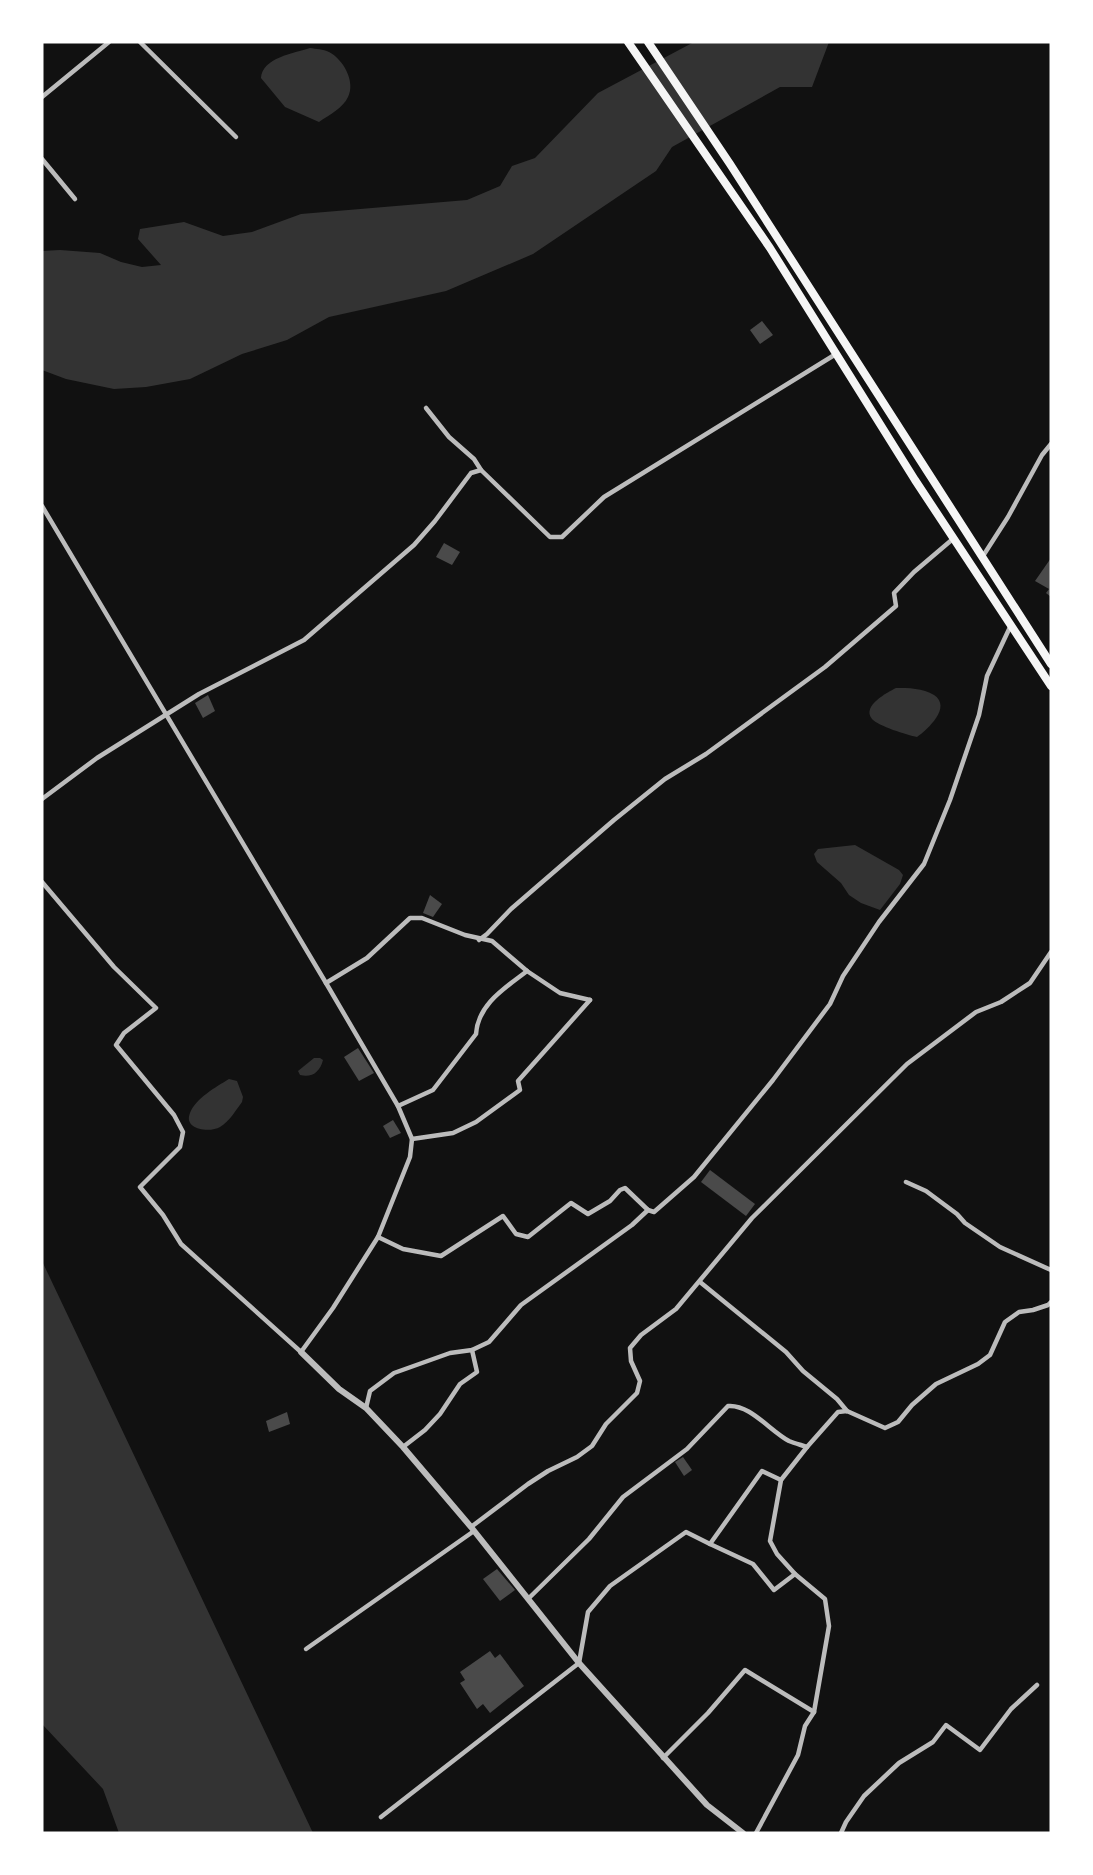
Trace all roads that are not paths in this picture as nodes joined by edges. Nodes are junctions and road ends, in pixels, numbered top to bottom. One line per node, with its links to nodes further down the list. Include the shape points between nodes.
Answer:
1 (109, 42): 5 (street)
2 (140, 42): 6 (street)
3 (628, 42): 9 (highway, via 770,248)
4 (648, 42): 15 (highway)
5 (42, 97)
6 (236, 137)
7 (42, 159): 8 (street)
8 (75, 199)
9 (836, 354): 12 (street, via 604,497 562,537 550,537); 14 (highway)
10 (426, 408): 12 (street)
11 (1051, 444): 15 (street)
12 (481, 470): 19 (street, via 471,473 414,545 304,640)
13 (42, 506): 19 (street)
14 (954, 538): 16 (highway); 22 (street, via 894,593 896,606 825,668 665,779)
15 (983, 556): 17 (highway)
16 (1011, 625): 18 (highway); 29 (street, via 987,676 979,715 924,864 879,922 843,976 830,1004 773,1080 694,1177 658,1211)
17 (1051, 664)
18 (1051, 686)
19 (165, 715): 20 (street); 25 (street)
20 (42, 799)
21 (42, 882): 35 (street, via 114,967 156,1008 124,1033 116,1045 174,1115 183,1132 180,1147 140,1186 181,1244)
22 (478, 940): 24 (street, via 492,941); 25 (street, via 422,918 410,918 367,958)
23 (1051, 952): 32 (street, via 1030,983 1001,1002 976,1012 907,1064 752,1218)
24 (527, 971): 26 (street, via 484,1008 476,1034 433,1090); 27 (street, via 560,993 590,1000 518,1081 520,1090 453,1134)
25 (326, 983): 26 (street)
26 (398, 1106): 27 (street)
27 (412, 1139): 30 (street, via 410,1158)
28 (906, 1182): 31 (street, via 926,1191 1000,1246)
29 (648, 1210): 30 (street, via 625,1188 588,1214 571,1203 528,1237 516,1234 503,1216 441,1256 403,1249); 34 (street, via 521,1305 489,1342)
30 (378, 1237): 35 (street)
31 (1051, 1270)
32 (700, 1282): 37 (street, via 786,1352); 41 (street, via 676,1309 630,1348 640,1381 637,1393 606,1424 591,1446 578,1457 534,1479)
33 (1051, 1302): 37 (street, via 1019,1312 1005,1322 990,1355 978,1365 936,1384 898,1422 885,1428)
34 (472, 1350): 36 (street, via 450,1353 394,1374 370,1391); 38 (street, via 477,1372 460,1384 425,1430)
35 (301, 1352): 36 (street, via 339,1389)
36 (366, 1408): 38 (street)
37 (847, 1411): 39 (street, via 838,1412)
38 (403, 1447): 41 (street)
39 (807, 1447): 40 (street); 44 (street, via 789,1441 750,1413 728,1406 687,1449 623,1497 589,1539)
40 (780, 1480): 42 (street, via 762,1471); 43 (street, via 770,1541)
41 (472, 1529): 44 (street); 45 (street)
42 (710, 1544): 43 (street, via 753,1564 774,1590); 46 (street, via 686,1532 610,1586 588,1612)
43 (795, 1574): 48 (street, via 825,1599 829,1626)
44 (528, 1599): 46 (street)
45 (306, 1649)
46 (579, 1663): 49 (street); 50 (street)
47 (1037, 1685): 53 (street, via 1011,1709 980,1750 946,1725 933,1742 899,1763 864,1796)
48 (814, 1712): 49 (street, via 745,1670); 52 (street, via 798,1755)
49 (663, 1758): 51 (street, via 707,1805)
50 (381, 1817)
51 (742, 1833)
52 (756, 1833)
53 (841, 1833)

